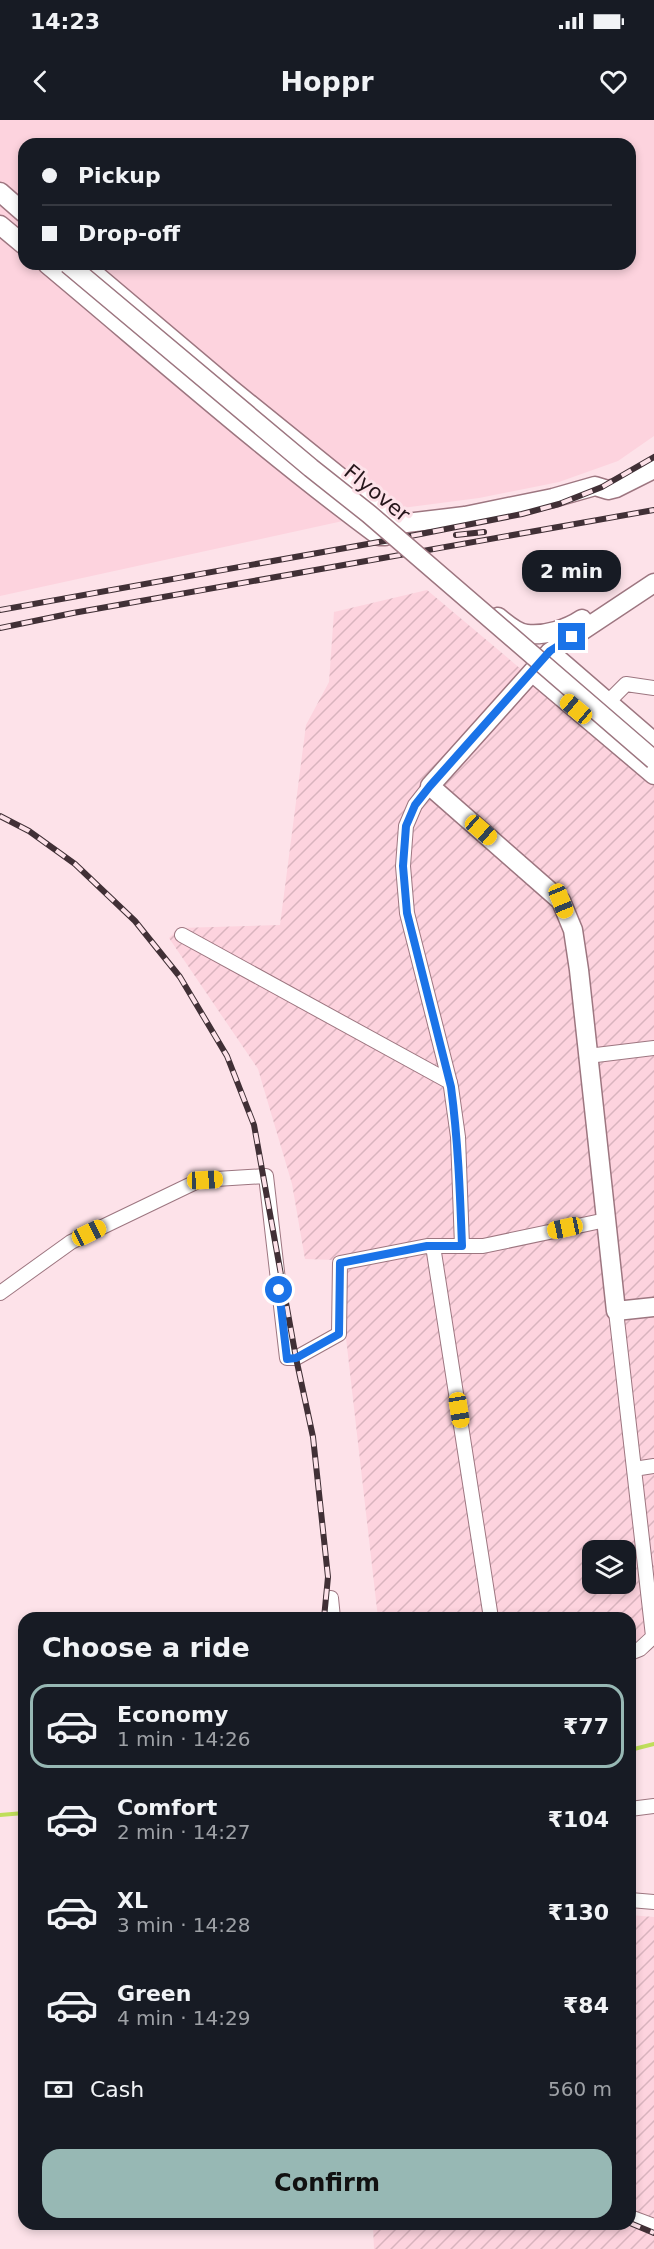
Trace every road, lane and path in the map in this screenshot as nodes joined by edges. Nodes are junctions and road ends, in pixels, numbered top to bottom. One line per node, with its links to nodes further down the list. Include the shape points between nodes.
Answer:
1 (0, 192): 3 (street)
2 (0, 207): 3 (street)
3 (16, 222)
4 (54, 270): 8 (street, via 341,508 379,536 396,530)
5 (75, 270): 11 (street, Flyover, bridge)
6 (90, 270): 8 (street)
7 (654, 469): 8 (street, via 608,490 595,486 465,516)
8 (398, 524)
9 (654, 574): 11 (street, via 570,627 526,634 513,629 463,588)
10 (654, 583): 12 (street)
11 (450, 584): 17 (street, Flyover, bridge)
12 (550, 651): 13 (street); 15 (street)
13 (532, 672): 18 (street); 19 (street)
14 (654, 688): 15 (street, via 626,684)
15 (608, 702): 16 (street)
16 (654, 742)
17 (654, 760)
18 (654, 775)
19 (430, 786): 22 (street, via 561,901 573,930); 23 (street, via 415,805 406,826 403,866 407,913)
20 (182, 935): 23 (street)
21 (654, 1048): 22 (street)
22 (588, 1056): 24 (street)
23 (450, 1082): 26 (street, via 458,1137)
24 (606, 1220): 26 (street, via 483,1246); 29 (street)
25 (433, 1245): 26 (street); 27 (street, via 340,1263 339,1334 287,1359 266,1176 200,1180 71,1242); 34 (street)
26 (462, 1246)
27 (0, 1293)
28 (654, 1307): 29 (street)
29 (616, 1311): 31 (street)
30 (654, 1466): 31 (street)
31 (634, 1469): 35 (street)
32 (331, 1598): 33 (street)
33 (332, 1612)
34 (490, 1612)
35 (653, 1636): 36 (street)
36 (636, 1651)
37 (654, 1806): 38 (street)
38 (636, 1808)
39 (636, 1900): 40 (street)
40 (654, 1902)
41 (636, 2219): 42 (street)
42 (654, 2226)

